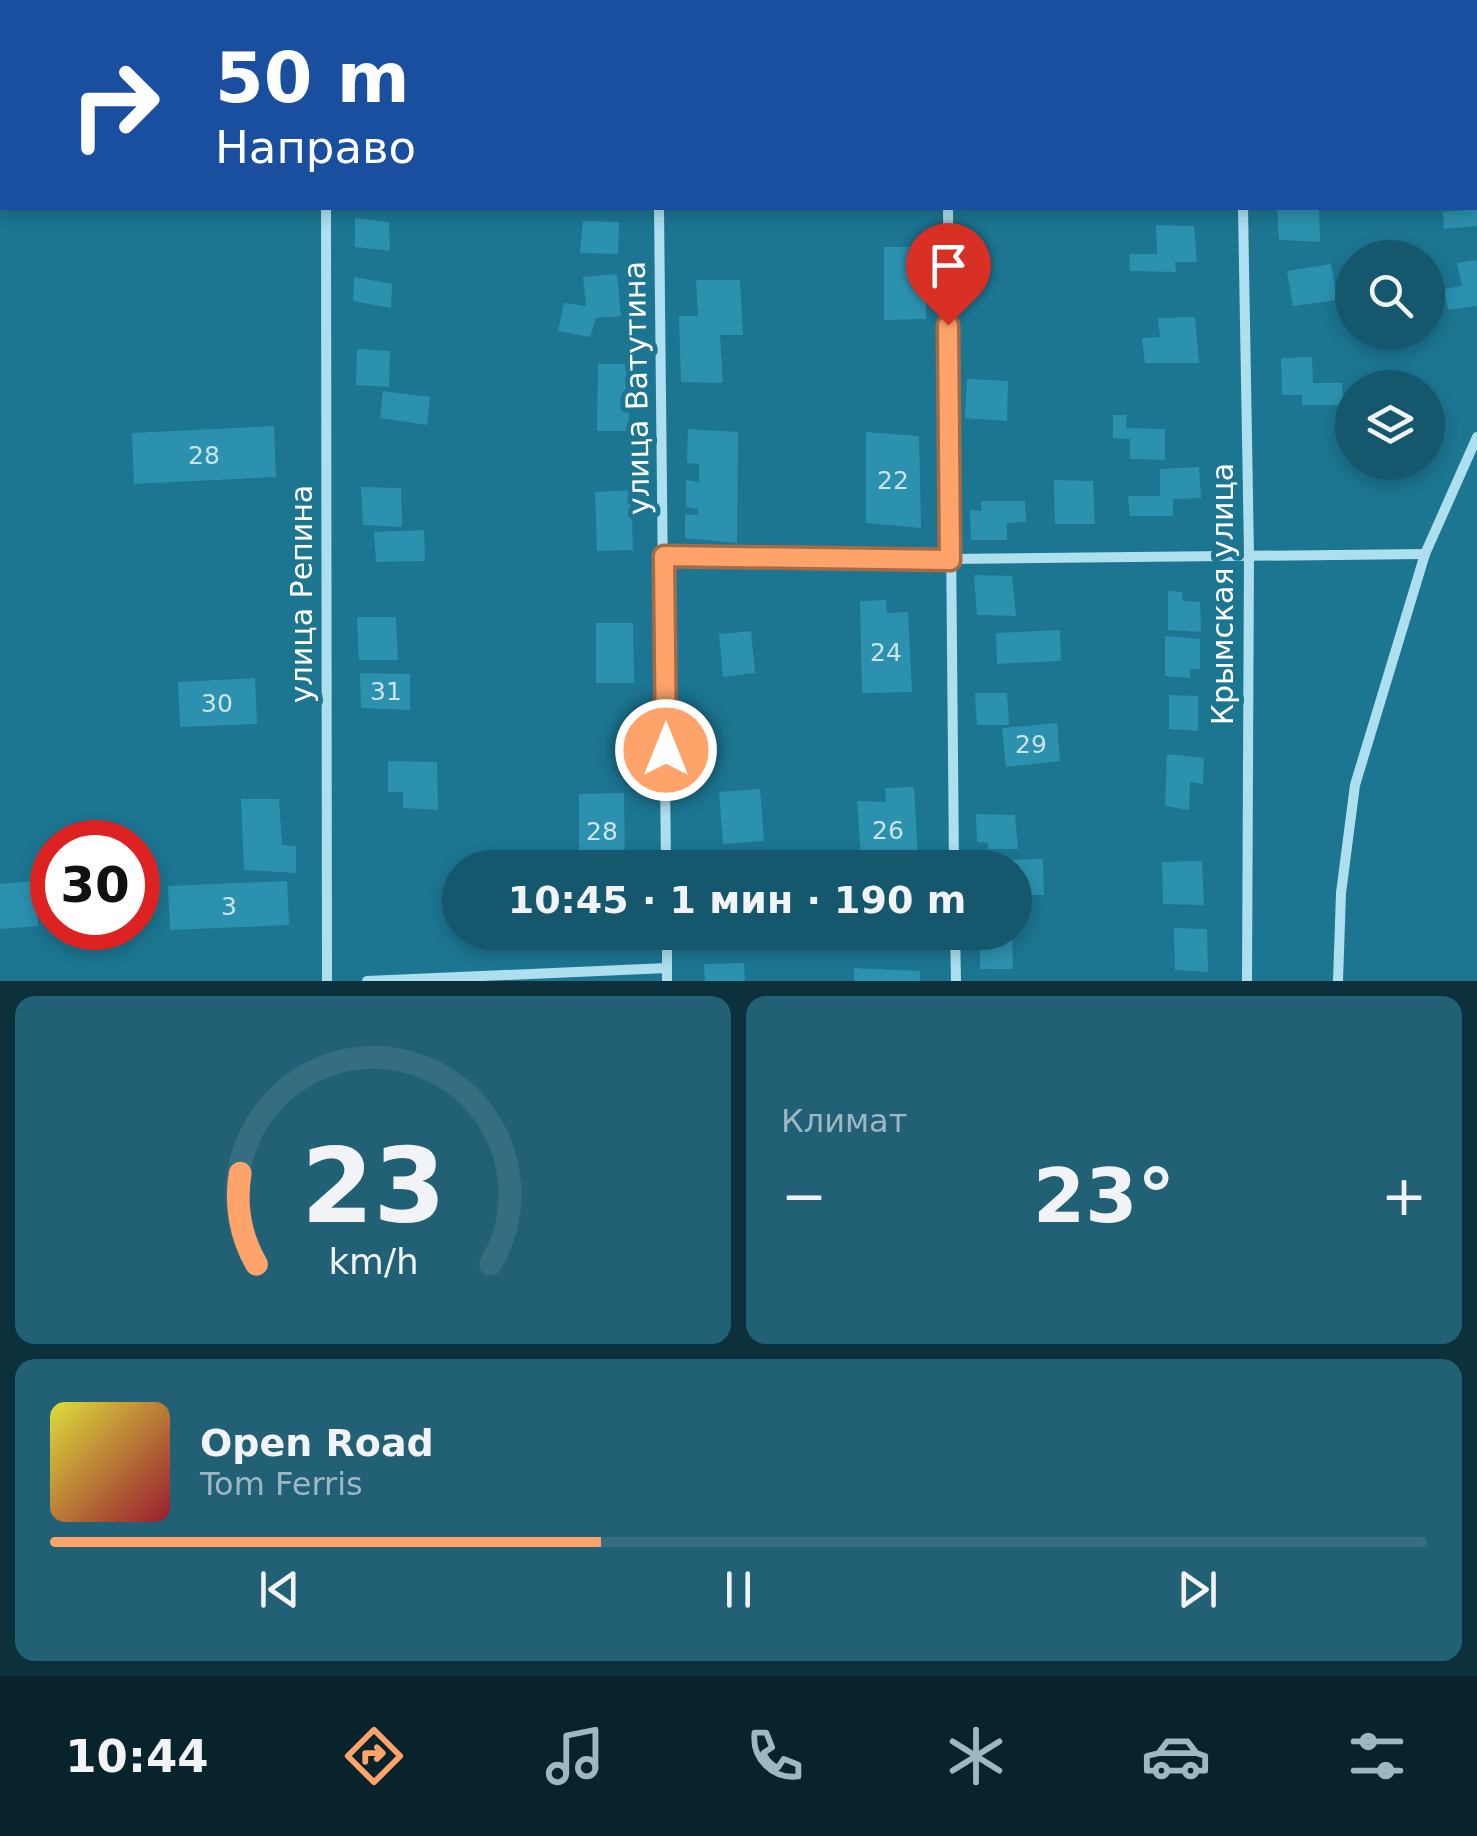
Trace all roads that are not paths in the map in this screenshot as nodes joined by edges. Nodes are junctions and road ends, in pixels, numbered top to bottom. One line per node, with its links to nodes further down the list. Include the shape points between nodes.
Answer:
1 (326, 210): 15 (street, улица Репина)
2 (659, 210): 8 (street, улица Ватутина)
3 (948, 210): 9 (street)
4 (1244, 210): 6 (street, Крымская улица)
5 (1477, 437): 7 (street)
6 (1249, 554): 7 (street); 9 (street); 19 (street, Крымская улица)
7 (1425, 554): 20 (street, via 1355,785)
8 (664, 556): 9 (street); 10 (street, улица Ватутина)
9 (950, 560): 11 (street)
10 (666, 850)
11 (954, 850)
12 (667, 950): 14 (street)
13 (955, 950): 18 (street)
14 (667, 968): 16 (street); 17 (street)
15 (327, 981)
16 (367, 981)
17 (667, 981)
18 (956, 981)
19 (1247, 981)
20 (1338, 981)

